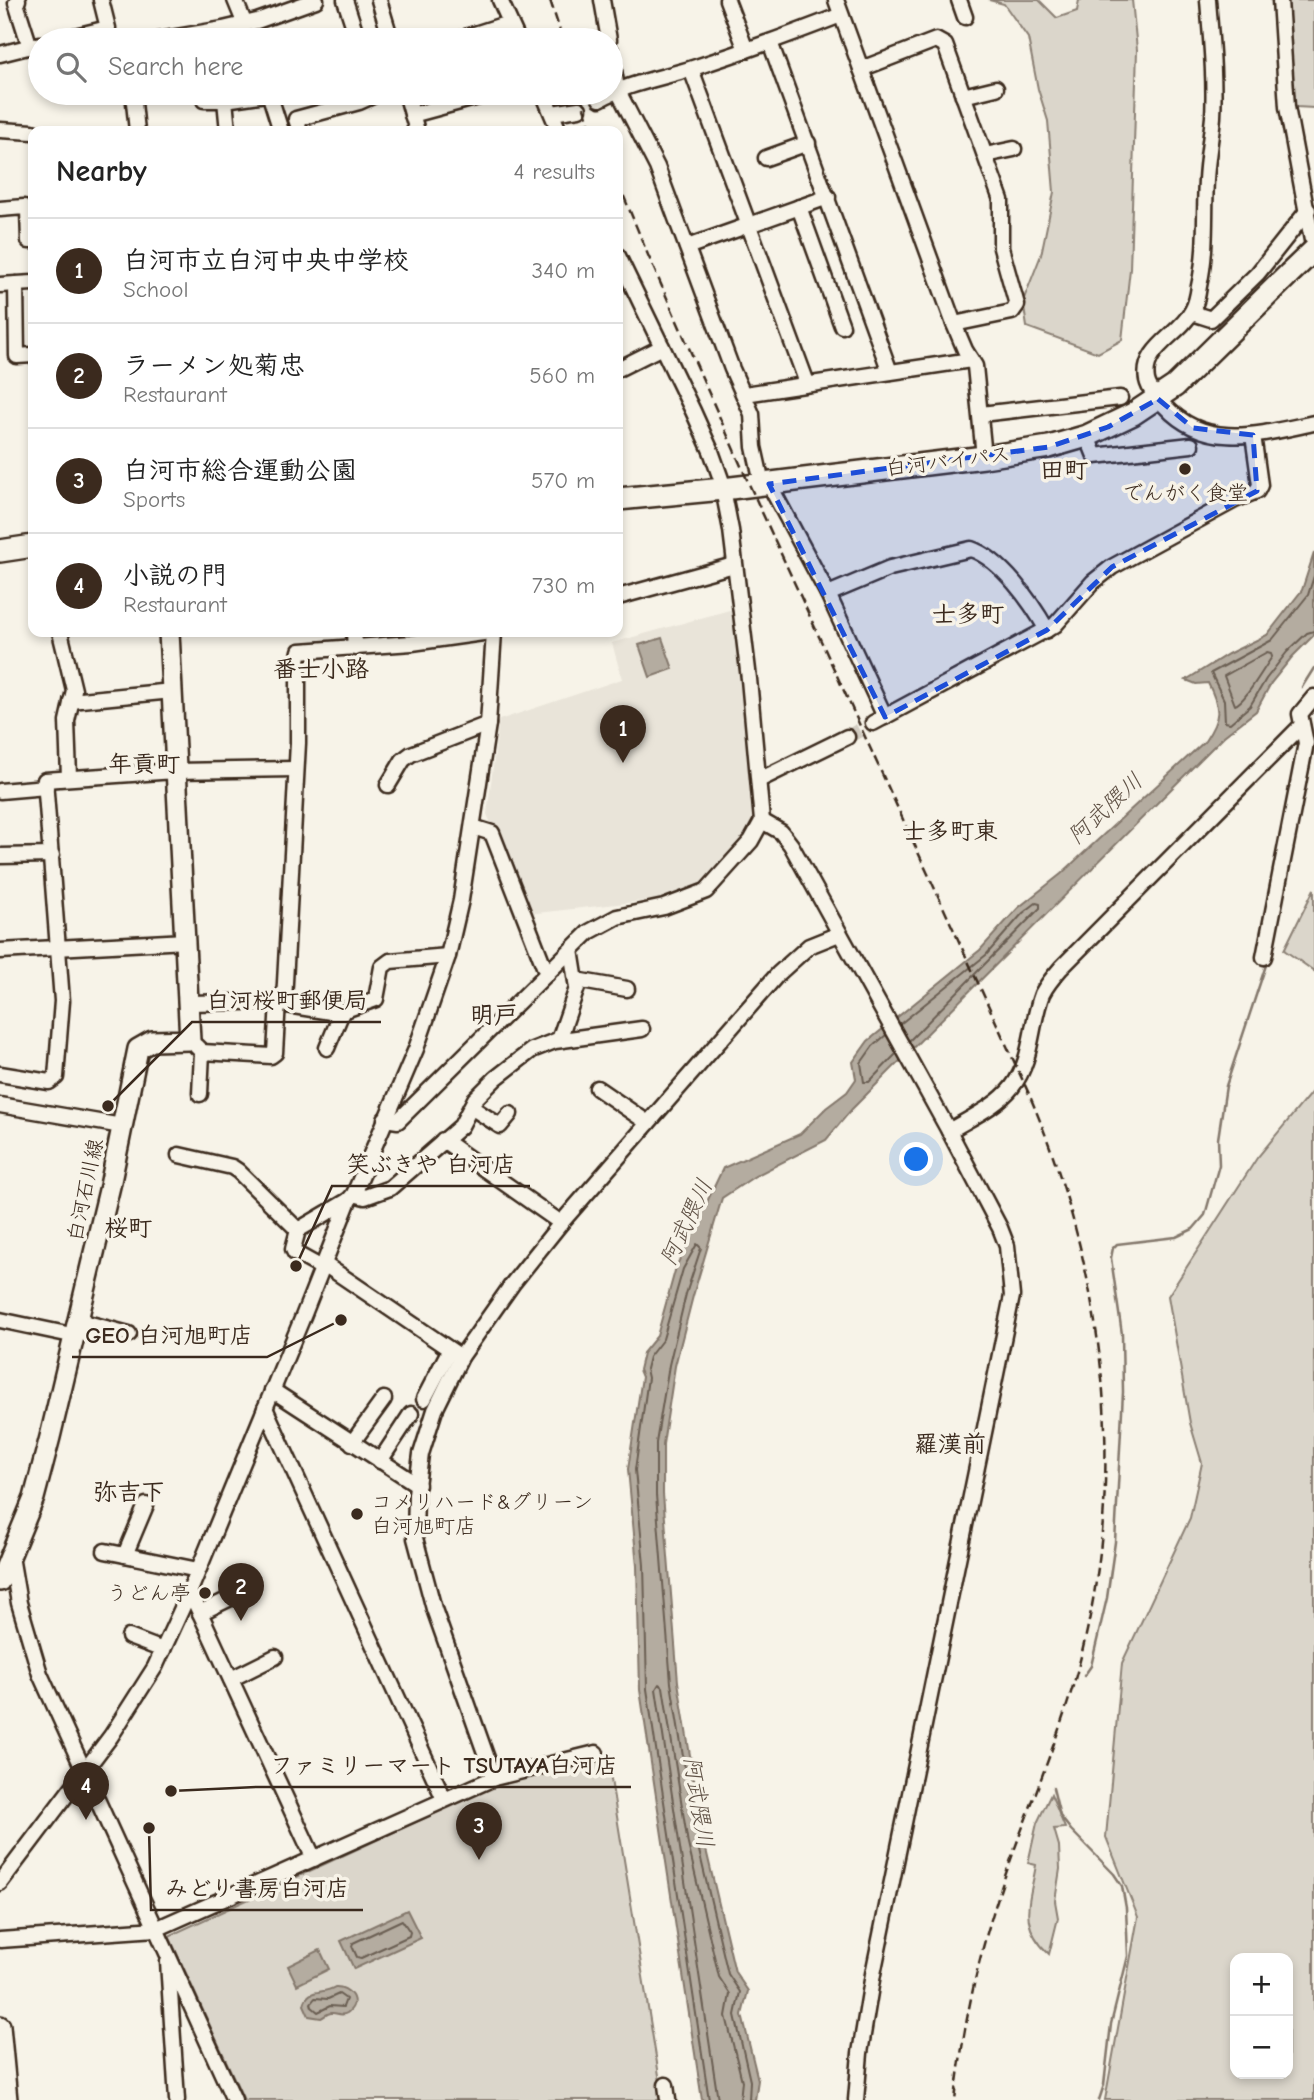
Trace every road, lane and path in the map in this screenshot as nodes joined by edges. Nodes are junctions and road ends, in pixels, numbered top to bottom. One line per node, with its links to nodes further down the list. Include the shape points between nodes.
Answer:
1 (18, 0): 25 (street)
2 (101, 0): 18 (street)
3 (235, 0): 16 (street)
4 (316, 0): 16 (street)
5 (345, 0): 20 (street)
6 (379, 0): 21 (street)
7 (500, 0): 17 (street)
8 (602, 0): 24 (street)
9 (727, 0): 28 (street)
10 (836, 0): 14 (street)
11 (959, 0): 15 (street)
12 (1208, 0): 70 (street, via 1213,115 1205,252)
13 (1280, 0): 61 (street, via 1287,107)
14 (841, 15): 26 (street); 31 (street)
15 (965, 17)
16 (244, 22): 19 (street)
17 (509, 23): 22 (street); 23 (street)
18 (108, 28)
19 (226, 28)
20 (354, 28)
21 (387, 28)
22 (493, 28)
23 (512, 28)
24 (607, 28)
25 (28, 30)
26 (770, 42): 28 (street); 54 (street)
27 (28, 48): 29 (street)
28 (746, 50): 30 (street)
29 (0, 54)
30 (691, 69): 32 (street); 62 (street)
31 (861, 69): 34 (street, via 936,40 944,46); 71 (street)
32 (623, 87)
33 (996, 88): 34 (street)
34 (963, 96): 56 (street)
35 (623, 101): 64 (street, via 657,167)
36 (135, 105): 46 (street)
37 (225, 105): 47 (street)
38 (274, 105): 48 (street)
39 (348, 105): 49 (street, via 296,119)
40 (409, 105): 45 (street)
41 (449, 105): 45 (street)
42 (548, 105): 44 (street)
43 (579, 109): 44 (street)
44 (552, 114): 51 (street)
45 (412, 115): 50 (street)
46 (137, 126)
47 (228, 126)
48 (280, 126)
49 (298, 126)
50 (415, 126)
51 (557, 126)
52 (0, 130): 53 (street)
53 (28, 132)
54 (807, 143): 57 (street); 58 (street)
55 (1014, 149): 56 (street)
56 (985, 155): 71 (street, via 1001,200 1001,248 1017,305 1012,312)
57 (766, 158)
58 (828, 197): 59 (street); 77 (street)
59 (799, 207): 62 (street); 72 (street)
60 (0, 209): 63 (street, via 24,207)
61 (1308, 211): 65 (street); 70 (street, via 1258,273 1211,319)
62 (749, 224): 64 (street); 78 (street)
63 (28, 226)
64 (687, 247): 79 (street)
65 (1314, 250): 81 (highway, 白河バイパス, bridge)
66 (623, 266): 73 (street)
67 (28, 283): 68 (street)
68 (16, 284): 69 (street); 74 (street, via 17,356)
69 (0, 285)
70 (1192, 313): 81 (street, via 1154,351 1146,376)
71 (954, 324): 75 (street)
72 (842, 326)
73 (663, 347): 76 (street); 89 (street, via 711,451)
74 (28, 355)
75 (971, 360): 77 (street); 82 (street)
76 (623, 367)
77 (890, 372): 78 (street)
78 (807, 383): 79 (street)
79 (745, 394): 88 (street, via 760,474)
80 (1120, 398): 82 (street)
81 (1158, 399): 84 (street, via 1193,428 1213,434); 85 (highway, 白河バイパス)
82 (981, 414): 87 (street)
83 (1314, 420): 84 (street)
84 (1254, 435): 96 (street, via 1257,491 1112,567)
85 (1087, 436): 86 (street, via 1095,456); 87 (highway, 白河バイパス)
86 (1191, 445)
87 (984, 457): 88 (highway, 白河バイパス)
88 (766, 484): 89 (highway, 白河バイパス); 94 (street)
89 (723, 489): 90 (highway, 白河バイパス); 93 (street)
90 (623, 499)
91 (28, 547): 92 (highway)
92 (0, 551)
93 (734, 565): 95 (street); 112 (street)
94 (828, 594): 96 (street, via 890,568 971,549 994,563 1032,603); 96 (street, via 879,720)
95 (623, 596)
96 (1047, 630)
97 (61, 637): 105 (street, via 74,690)
98 (169, 637): 103 (main road)
99 (354, 637): 102 (street)
100 (449, 637): 102 (street)
101 (492, 637): 106 (street)
102 (355, 648): 109 (street, via 299,653)
103 (172, 691): 105 (street); 110 (main road)
104 (1314, 697): 107 (street, via 1300,714)
105 (71, 701): 111 (street)
106 (488, 724): 113 (street, via 411,754); 117 (street)
107 (1302, 725): 126 (street, via 1306,743 1303,764); 146 (street, via 1061,968 1041,996 1026,1062 1012,1087)
108 (847, 737): 112 (street)
109 (296, 769): 110 (street); 130 (street)
110 (175, 771): 111 (street); 121 (main road)
111 (69, 778): 114 (street, via 45,780)
112 (759, 780): 116 (street)
113 (388, 785)
114 (46, 787): 115 (street); 118 (street)
115 (0, 791)
116 (762, 821): 120 (street, via 781,832 791,845); 123 (street, via 751,841 706,891 664,907 617,917 589,932)
117 (473, 827): 125 (street); 127 (street, via 492,833)
118 (52, 855): 119 (street); 122 (street)
119 (0, 856)
120 (839, 934): 144 (street, via 809,946 778,974); 146 (street)
121 (186, 941): 122 (street); 131 (main road)
122 (57, 947): 124 (street); 137 (street, via 61,1001 56,1077 49,1082)
123 (571, 950): 127 (street); 128 (street)
124 (0, 951)
125 (448, 956): 132 (street, via 390,961 382,967 376,999); 143 (street, via 416,1049)
126 (1264, 957)
127 (547, 974): 143 (street, via 398,1121)
128 (576, 980): 129 (street); 134 (street)
129 (627, 989)
130 (281, 1001): 131 (street); 132 (street); 135 (street, via 271,1056)
131 (189, 1003): 135 (main road)
132 (342, 1012): 136 (street)
133 (642, 1029): 134 (street)
134 (559, 1041): 141 (street, via 518,1058)
135 (196, 1046): 139 (street); 145 (main road, 白河石川線, via 152,1041 138,1049)
136 (327, 1048)
137 (0, 1073)
138 (597, 1088): 144 (street)
139 (200, 1094)
140 (0, 1105): 145 (street)
141 (471, 1107): 142 (street, via 500,1126); 147 (street, via 461,1126)
142 (510, 1114)
143 (384, 1119): 149 (street)
144 (648, 1123): 150 (street)
145 (122, 1126): 154 (main road, 白河石川線)
146 (949, 1131): 191 (street, via 1000,1228 1012,1296 873,1974)
147 (443, 1140): 149 (street, via 390,1188); 150 (street)
148 (179, 1155): 151 (street, via 232,1167)
149 (351, 1197): 151 (street); 152 (street)
150 (561, 1223): 156 (street)
151 (298, 1230): 152 (street, via 295,1253)
152 (323, 1266): 156 (street); 157 (street)
153 (0, 1320): 154 (street)
154 (78, 1328): 155 (street); 167 (main road, 白河石川線, via 34,1498)
155 (129, 1334)
156 (455, 1354): 158 (street, via 428,1378); 164 (street, via 421,1454)
157 (272, 1391): 160 (street); 162 (street)
158 (424, 1398)
159 (384, 1399): 162 (street)
160 (265, 1408): 169 (street); 181 (street)
161 (411, 1414): 163 (street)
162 (352, 1443): 163 (street)
163 (380, 1461): 164 (street)
164 (418, 1485): 180 (street, via 415,1538 430,1597)
165 (146, 1505): 168 (street)
166 (105, 1551): 168 (street)
167 (11, 1555): 170 (main road, 白河石川線); 179 (street, via 19,1603 40,1674)
168 (125, 1555): 169 (street)
169 (198, 1570): 172 (street)
170 (0, 1581)
171 (245, 1591): 173 (street)
172 (189, 1593): 173 (street); 175 (street)
173 (200, 1613): 177 (street)
174 (129, 1637): 175 (street)
175 (163, 1650): 179 (street, via 135,1700)
176 (275, 1657): 177 (street)
177 (231, 1679): 182 (street)
178 (596, 1753): 180 (street)
179 (84, 1772): 183 (street); 184 (street)
180 (494, 1778): 181 (street)
181 (444, 1799): 182 (street)
182 (314, 1860): 184 (street)
183 (0, 1882)
184 (156, 1929): 185 (street); 186 (street)
185 (0, 1940)
186 (167, 1954): 189 (street); 190 (street)
187 (0, 2026): 188 (main road)
188 (7, 2100)
189 (177, 2100)
190 (234, 2100)
191 (856, 2100)

